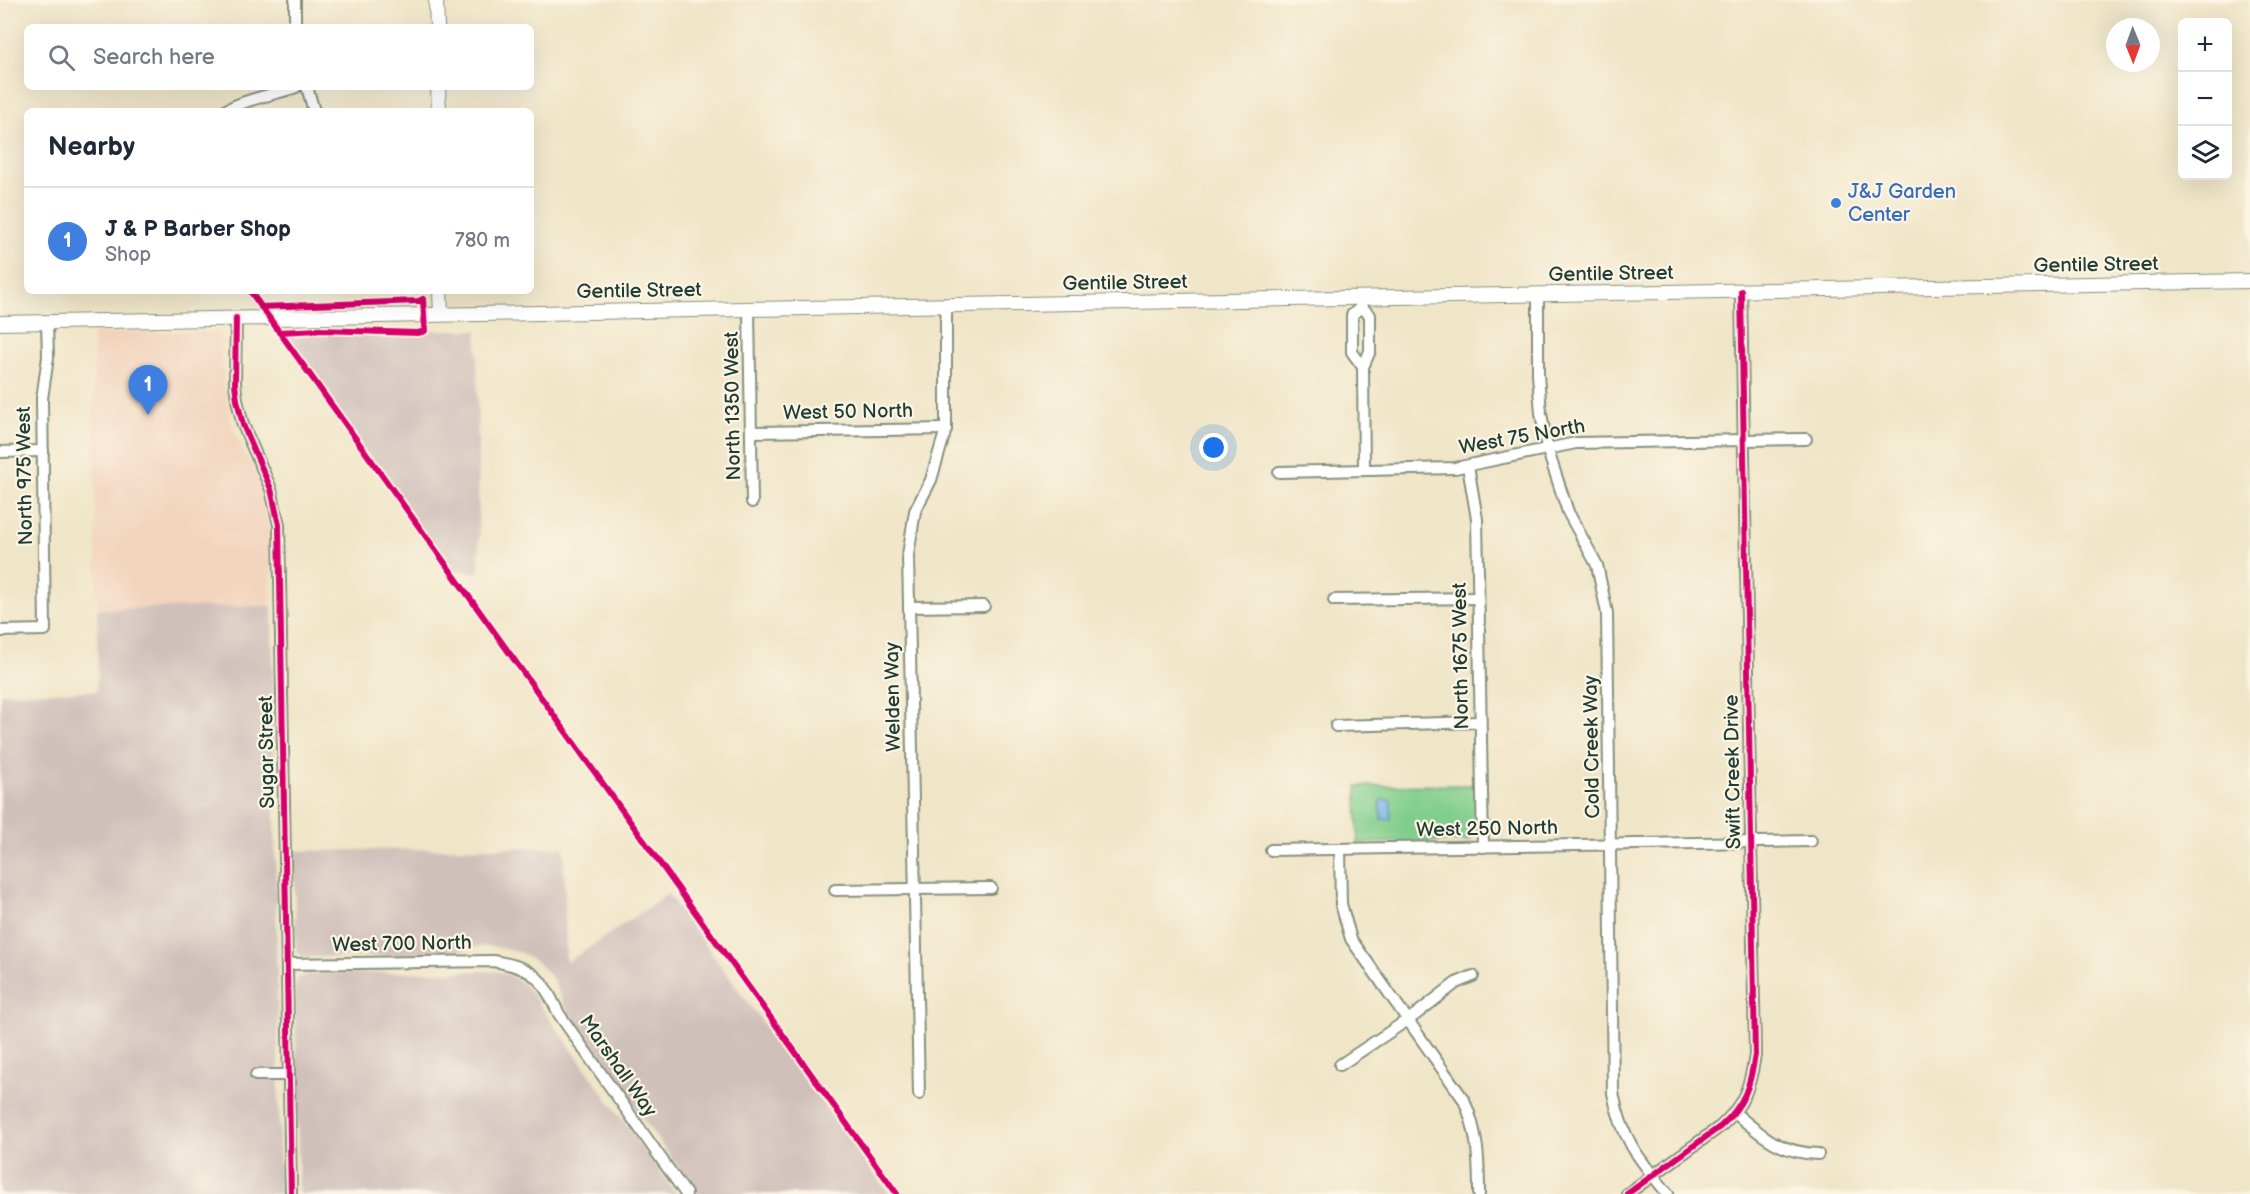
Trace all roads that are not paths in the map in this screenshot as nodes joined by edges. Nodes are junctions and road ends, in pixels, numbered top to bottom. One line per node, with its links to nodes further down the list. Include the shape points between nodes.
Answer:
1 (295, 0): 3 (street)
2 (436, 0): 4 (main road)
3 (295, 24)
4 (437, 24)
5 (288, 90): 8 (street)
6 (309, 90): 9 (street)
7 (438, 90): 10 (main road)
8 (230, 108)
9 (313, 108)
10 (439, 108)
11 (2250, 281): 12 (main road, Gentile Street)
12 (1741, 291): 14 (main road, Gentile Street); 26 (street, Swift Creek Drive)
13 (440, 294): 18 (main road)
14 (1538, 295): 15 (main road, Gentile Street); 27 (street, Cold Creek Way, via 1540,412)
15 (1361, 303): 16 (main road, Gentile Street); 22 (street, via 1370,315 1370,351); 22 (street, via 1352,315 1353,352)
16 (946, 306): 17 (main road, Gentile Street); 23 (street, Welden Way)
17 (749, 309): 18 (main road, Gentile Street); 24 (street, North 1350 West)
18 (441, 314): 19 (main road, Gentile Street)
19 (236, 318): 20 (main road, Gentile Street); 50 (street, Sugar Street, via 237,400 243,425 271,489 279,525)
20 (47, 322): 21 (main road, Gentile Street); 28 (street, North 975 West)
21 (0, 323)
22 (1363, 367): 31 (street)
23 (946, 429): 24 (street, West 50 North); 37 (street, Welden Way, via 930,480 915,511 908,555)
24 (751, 432): 33 (street, North 1350 West)
25 (1806, 439): 26 (street, West 75 North)
26 (1743, 440): 27 (street, West 75 North, via 1576,443); 42 (street, Swift Creek Drive)
27 (1547, 448): 30 (street, West 75 North); 43 (street, Cold Creek Way, via 1568,512 1597,565 1607,613)
28 (43, 451): 29 (street); 38 (street, North 975 West, via 45,630)
29 (0, 452)
30 (1468, 466): 31 (street, West 75 North); 34 (street, North 1675 West, via 1477,519)
31 (1364, 470): 32 (street, West 75 North)
32 (1279, 472)
33 (753, 502)
34 (1478, 598): 35 (street); 39 (street, North 1675 West)
35 (1334, 600)
36 (984, 606): 37 (street)
37 (909, 607): 48 (street, Welden Way)
38 (0, 631)
39 (1480, 722): 40 (street); 44 (street, North 1675 West)
40 (1336, 726)
41 (1811, 841): 42 (street, West 250 North)
42 (1751, 842): 43 (street, West 250 North); 58 (street, Swift Creek Drive, via 1755,1055 1746,1095)
43 (1612, 845): 44 (street, West 250 North); 60 (street, Cold Creek Way, via 1613,1093 1624,1133)
44 (1483, 847): 45 (street, West 250 North)
45 (1340, 849): 46 (street, West 250 North); 53 (street, via 1341,904 1351,939)
46 (1271, 850)
47 (991, 888): 48 (street)
48 (915, 889): 49 (street); 57 (street, Welden Way)
49 (835, 890)
50 (288, 964): 51 (street, West 700 North); 56 (street, Sugar Street)
51 (517, 964): 62 (street, Marshall Way, via 532,972 547,988 559,1014)
52 (1473, 976): 53 (street, via 1456,983)
53 (1408, 1020): 54 (street); 63 (street, via 1464,1100 1474,1123)
54 (1340, 1065)
55 (256, 1075): 56 (street)
56 (289, 1075): 61 (street, Sugar Street)
57 (919, 1094)
58 (1735, 1113): 59 (street, via 1799,1159); 60 (street, Swift Creek Drive)
59 (1818, 1154)
60 (1653, 1176): 64 (street, Swift Creek Drive); 65 (street, Cold Creek Way)
61 (291, 1194)
62 (687, 1194)
63 (1479, 1194)
64 (1627, 1194)
65 (1668, 1194)

